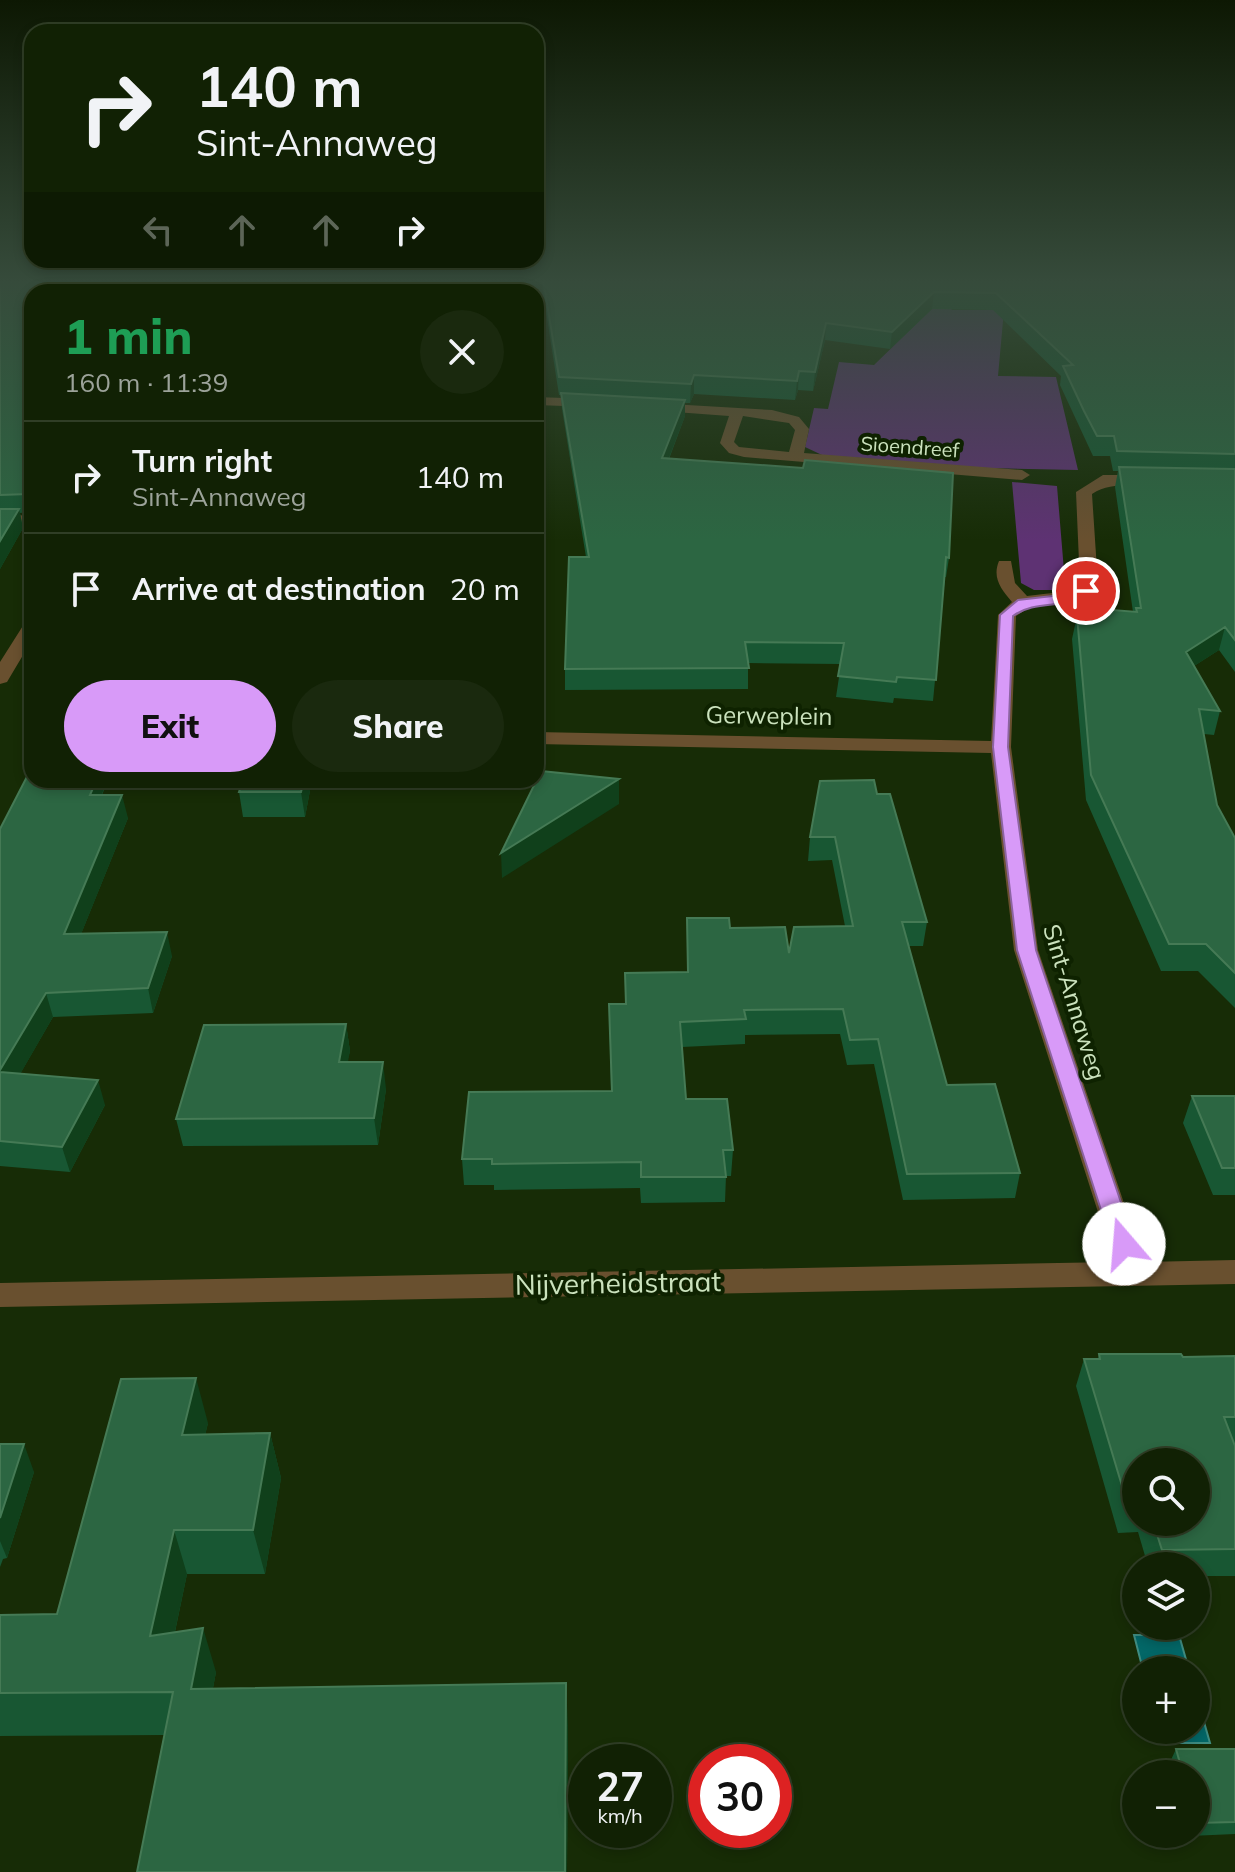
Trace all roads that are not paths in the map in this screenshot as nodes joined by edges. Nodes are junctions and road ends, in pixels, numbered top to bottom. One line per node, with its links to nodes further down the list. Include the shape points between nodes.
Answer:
1 (544, 401): 2 (street)
2 (614, 404)
3 (642, 406): 4 (street)
4 (737, 412): 5 (street, via 798,422 802,429); 5 (street, Sioendreef, via 727,440 730,448)
5 (795, 459): 6 (street, Sioendreef)
6 (1022, 475)
7 (1172, 481): 11 (street, via 1110,479 1092,485 1083,499 1088,588 1073,598)
8 (24, 520): 9 (street)
9 (0, 521)
10 (1005, 565): 11 (street, via 1006,584)
11 (1023, 603): 15 (street, Sint-Annaweg, via 1005,619)
12 (24, 638): 13 (street)
13 (0, 678)
14 (544, 738): 15 (street, Gerweplein)
15 (1001, 747): 17 (street, Sint-Annaweg, via 1026,950)
16 (1235, 1272): 17 (street, Nijverheidstraat)
17 (1133, 1274): 18 (street, Nijverheidstraat)
18 (0, 1295)

